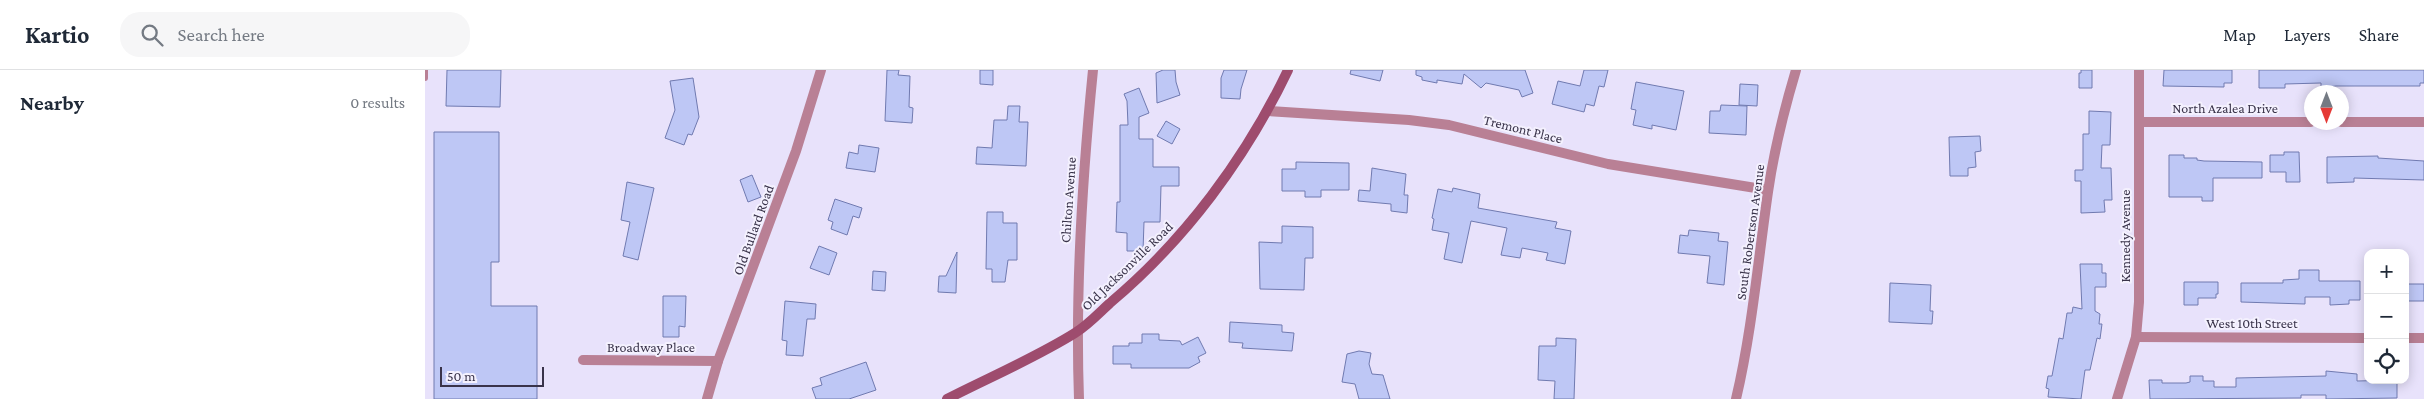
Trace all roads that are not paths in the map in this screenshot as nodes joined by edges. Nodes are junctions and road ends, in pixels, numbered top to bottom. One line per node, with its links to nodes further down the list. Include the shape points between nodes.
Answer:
1 (425, 70): 7 (lane)
2 (821, 70): 20 (street, Old Bullard Road, via 793,160)
3 (1093, 70): 14 (street, Chilton Avenue, via 1080,222)
4 (1288, 70): 8 (main road, Old Jacksonville Road)
5 (1796, 70): 13 (street, South Robertson Avenue)
6 (2139, 70): 9 (street, Kennedy Avenue)
7 (425, 78)
8 (1268, 111): 13 (street, Tremont Place, via 1409,120 1449,126 1608,164); 14 (main road, Old Jacksonville Road, via 1202,208 1165,251)
9 (2139, 122): 10 (street, North Azalea Drive); 15 (street, Kennedy Avenue, via 2139,302)
10 (2304, 122)
11 (2349, 122): 12 (street)
12 (2424, 122)
13 (1768, 190): 24 (street, South Robertson Avenue, via 1747,353)
14 (1076, 332): 22 (main road, Old Jacksonville Road); 23 (street, Chilton Avenue)
15 (2136, 337): 16 (street, West 10th Street); 25 (street, Kennedy Avenue)
16 (2364, 338)
17 (2409, 338): 18 (street)
18 (2424, 338)
19 (583, 360): 20 (street, Broadway Place)
20 (718, 361): 21 (street, Old Bullard Road)
21 (707, 399)
22 (947, 399)
23 (1079, 399)
24 (1736, 399)
25 (2117, 399)

